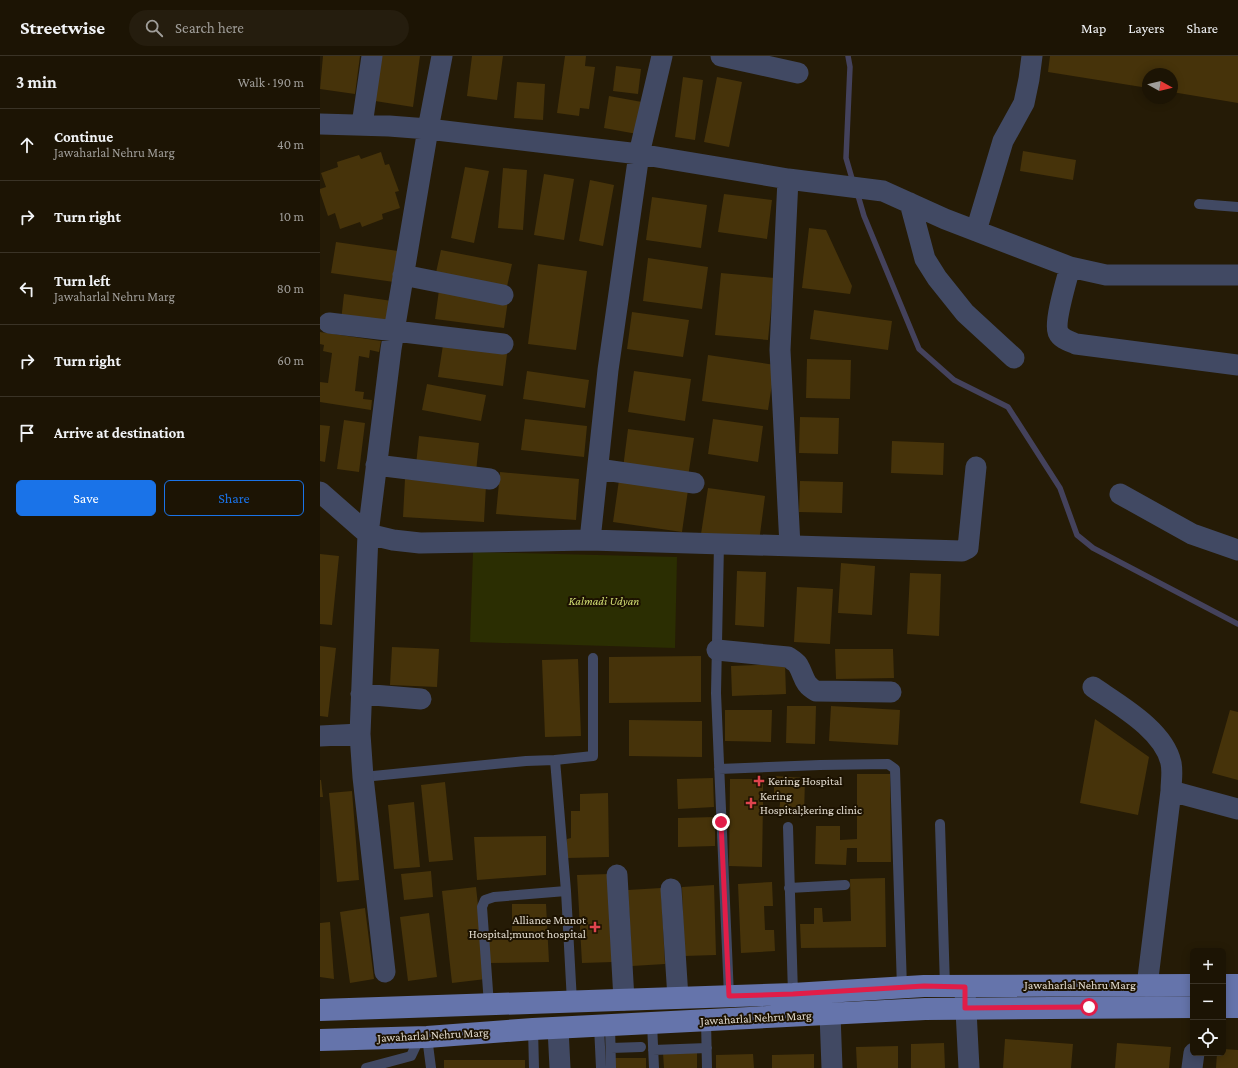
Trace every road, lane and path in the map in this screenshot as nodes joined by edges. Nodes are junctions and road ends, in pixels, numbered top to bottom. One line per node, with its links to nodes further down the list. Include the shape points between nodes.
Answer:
1 (372, 56): 8 (street)
2 (442, 56): 9 (street)
3 (662, 56): 10 (street)
4 (720, 56): 6 (street)
5 (1032, 56): 15 (street, via 1024,102 1004,141)
6 (798, 73)
7 (320, 124): 8 (street)
8 (362, 125): 9 (street)
9 (428, 129): 10 (street); 17 (street)
10 (639, 154): 11 (street); 27 (street, via 608,370)
11 (788, 179): 12 (street, via 883,192); 35 (street, via 780,350)
12 (910, 203): 15 (street); 23 (street, via 925,258 937,278 965,313)
13 (1199, 204): 14 (lane)
14 (1238, 207)
15 (976, 231): 16 (street)
16 (1070, 267): 18 (street, via 1106,275); 24 (street, via 1059,313 1058,332 1064,340 1076,344)
17 (403, 275): 19 (street); 21 (street)
18 (1238, 275)
19 (503, 295)
20 (330, 322): 21 (street)
21 (394, 330): 22 (street); 25 (street)
22 (502, 344)
23 (1014, 358)
24 (1238, 365)
25 (376, 465): 28 (street); 32 (street)
26 (976, 467): 35 (street, via 968,548 962,551)
27 (598, 468): 29 (street); 33 (street)
28 (490, 479)
29 (694, 483)
30 (320, 492): 32 (street)
31 (1120, 494): 36 (street, via 1192,534)
32 (368, 534): 33 (street, via 420,543); 41 (street)
33 (590, 540): 34 (street)
34 (719, 544): 35 (street); 37 (lane)
35 (790, 546)
36 (1238, 550)
37 (717, 650): 40 (street, via 788,657 797,664 804,681 816,691); 46 (lane)
38 (593, 658): 45 (lane, via 593,756)
39 (1093, 687): 48 (street, via 1143,722 1162,742 1171,763)
40 (891, 692)
41 (361, 694): 42 (street); 43 (street)
42 (421, 699)
43 (360, 734): 44 (street); 47 (street)
44 (320, 736)
45 (555, 760): 47 (lane); 56 (lane)
46 (719, 769): 63 (lane, via 888,764 895,769); 65 (lane)
47 (363, 777): 57 (street)
48 (1171, 791): 49 (street); 61 (street)
49 (1238, 809)
50 (940, 824): 62 (lane)
51 (788, 827): 54 (lane)
52 (617, 875): 67 (street)
53 (845, 885): 54 (lane)
54 (789, 888): 64 (lane)
55 (670, 889): 66 (street)
56 (566, 891): 68 (lane); 69 (lane, via 485,900 482,907)
57 (386, 972)
58 (1226, 984): 59 (main road)
59 (1238, 984)
60 (1190, 985): 61 (main road, Jawaharlal Nehru Marg)
61 (1147, 986): 62 (main road, Jawaharlal Nehru Marg)
62 (955, 987): 63 (main road, Jawaharlal Nehru Marg); 73 (street)
63 (902, 988): 64 (main road, Jawaharlal Nehru Marg)
64 (793, 994): 65 (main road, Jawaharlal Nehru Marg)
65 (729, 996): 66 (main road, Jawaharlal Nehru Marg)
66 (678, 998): 67 (main road, Jawaharlal Nehru Marg)
67 (624, 1000): 68 (main road, Jawaharlal Nehru Marg)
68 (572, 1002): 69 (main road, Jawaharlal Nehru Marg)
69 (489, 1004): 74 (main road, Jawaharlal Nehru Marg)
70 (1190, 1007): 73 (main road, Jawaharlal Nehru Marg)
71 (1226, 1007): 72 (main road)
72 (1238, 1007)
73 (965, 1008): 75 (main road, Jawaharlal Nehru Marg); 97 (street)
74 (320, 1010)
75 (830, 1014): 76 (main road, Jawaharlal Nehru Marg); 96 (street)
76 (706, 1020): 77 (main road, Jawaharlal Nehru Marg); 85 (lane)
77 (652, 1023): 78 (main road, Jawaharlal Nehru Marg); 86 (lane)
78 (604, 1025): 79 (main road, Jawaharlal Nehru Marg); 84 (lane); 92 (lane)
79 (558, 1028): 80 (main road, Jawaharlal Nehru Marg); 91 (street)
80 (533, 1029): 81 (main road, Jawaharlal Nehru Marg); 90 (lane)
81 (423, 1037): 82 (main road, Jawaharlal Nehru Marg); 88 (lane, via 411,1056); 89 (lane)
82 (320, 1040)
83 (641, 1047): 84 (lane)
84 (611, 1048): 93 (lane)
85 (707, 1048): 86 (lane); 95 (lane)
86 (653, 1050): 94 (lane)
87 (1194, 1056): 98 (street)
88 (366, 1068)
89 (430, 1068)
90 (534, 1068)
91 (560, 1068)
92 (601, 1068)
93 (611, 1068)
94 (654, 1068)
95 (708, 1068)
96 (832, 1068)
97 (969, 1068)
98 (1192, 1068)

